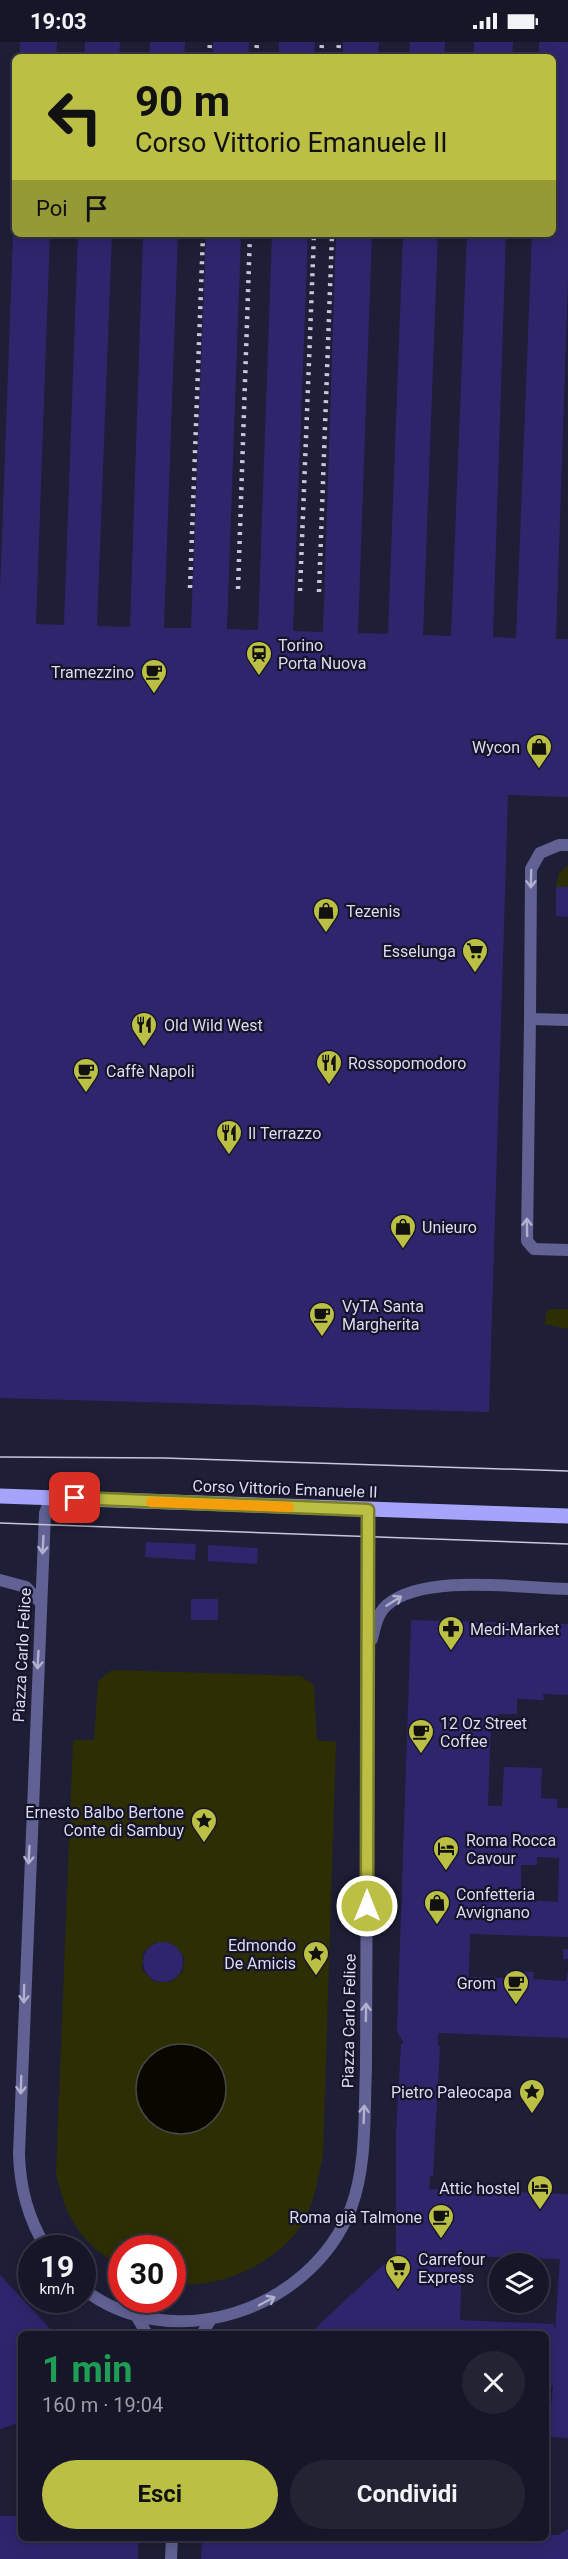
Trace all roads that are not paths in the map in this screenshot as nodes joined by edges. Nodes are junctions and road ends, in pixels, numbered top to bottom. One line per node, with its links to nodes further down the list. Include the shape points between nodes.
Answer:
1 (568, 845): 2 (street, one-way to 2, via 540,853 531,869)
2 (530, 1019): 3 (street); 4 (street, one-way to 2, via 534,1249 527,1241)
3 (568, 1020)
4 (568, 1250)
5 (0, 1496): 6 (main road, Corso Vittorio Emanuele II)
6 (60, 1497): 7 (main road, Corso Vittorio Emanuele II); 11 (street, Piazza Carlo Felice, one-way to 11, via 49,1502 45,1513)
7 (368, 1510): 8 (main road, Corso Vittorio Emanuele II); 12 (street, Piazza Carlo Felice)
8 (568, 1516)
9 (0, 1580): 11 (street, via 26,1587)
10 (568, 1589): 12 (street, one-way to 10, via 385,1606 415,1591 438,1585)
11 (40, 1602): 13 (street, Piazza Carlo Felice, one-way to 13, via 19,2154 23,2195)
12 (368, 1651): 16 (street, Piazza Carlo Felice, one-way to 12, via 253,2308 291,2286 334,2241 355,2194 365,2083)
13 (39, 2235)
14 (96, 2297): 15 (street, Piazza Carlo Felice)
15 (137, 2317): 16 (street, Piazza Carlo Felice, via 180,2322); 17 (street)
16 (211, 2319): 18 (street)
17 (145, 2331)
18 (204, 2331)
19 (172, 2541): 20 (street)
20 (171, 2559)

